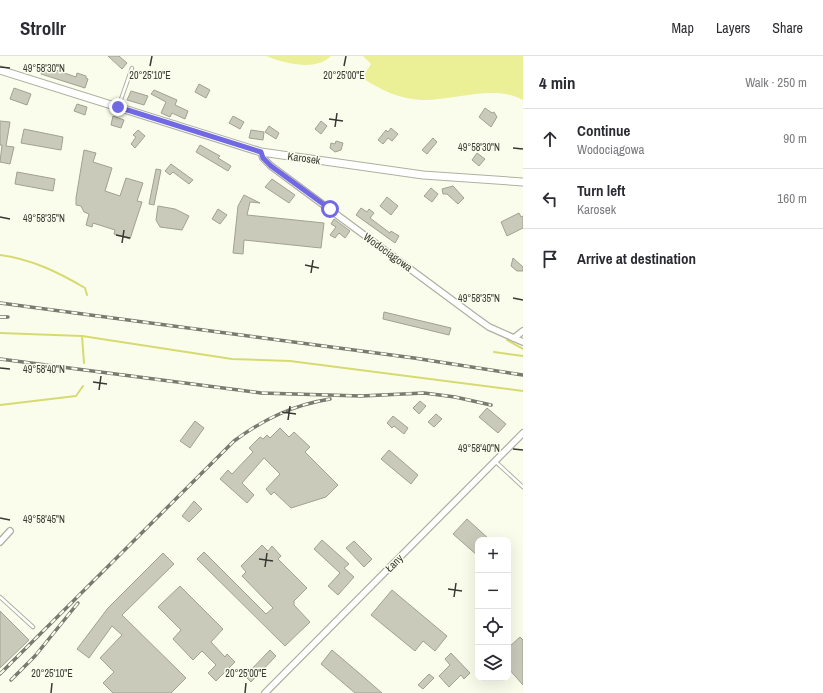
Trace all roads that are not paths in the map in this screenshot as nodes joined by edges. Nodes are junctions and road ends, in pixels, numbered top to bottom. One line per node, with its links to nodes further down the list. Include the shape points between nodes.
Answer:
1 (132, 68): 3 (lane)
2 (0, 70): 3 (street, Karosek)
3 (118, 107): 4 (street, Karosek)
4 (261, 152): 5 (street, Karosek, via 423,175); 7 (street, Wodociągowa, via 271,166 475,317 489,327)
5 (523, 182)
6 (523, 331): 7 (street)
7 (514, 338): 8 (street, Wodociągowa)
8 (523, 342)
9 (523, 433): 10 (street, Łany)
10 (496, 462): 11 (lane); 16 (street, Łany)
11 (523, 487)
12 (10, 531): 13 (street)
13 (0, 542)
14 (0, 597): 15 (lane)
15 (33, 627)
16 (265, 693)

